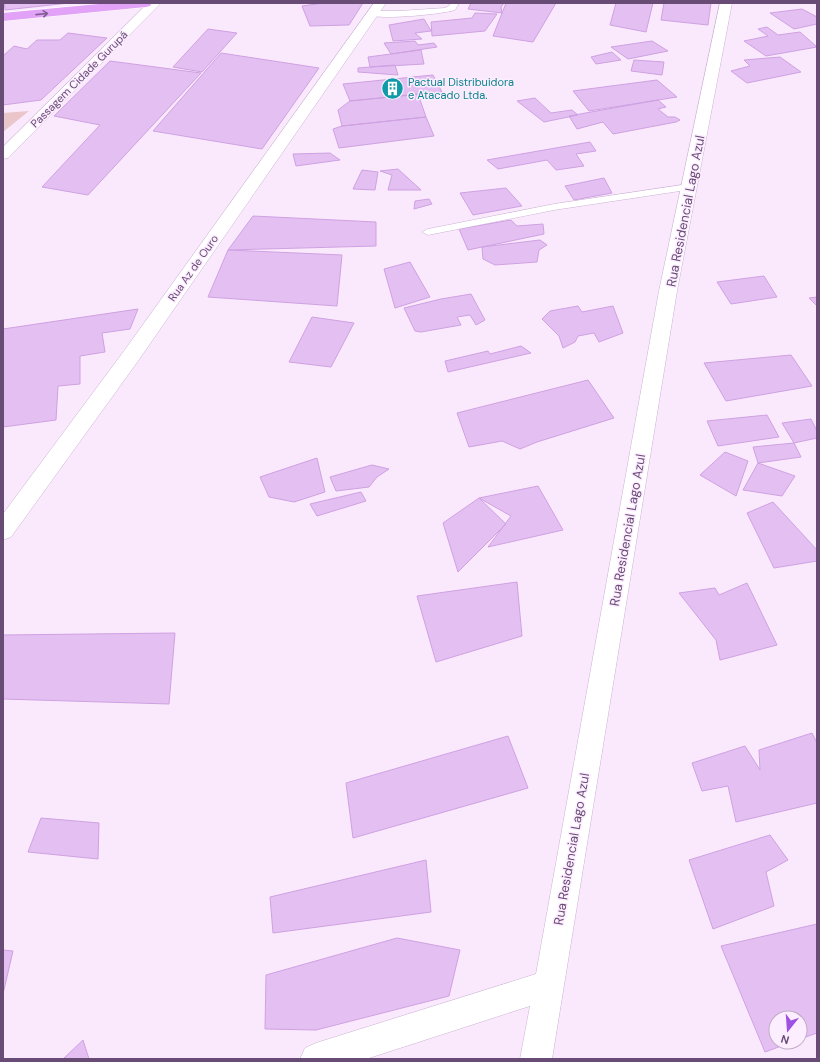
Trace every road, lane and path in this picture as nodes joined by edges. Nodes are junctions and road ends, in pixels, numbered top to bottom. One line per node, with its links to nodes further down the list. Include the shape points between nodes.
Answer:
1 (146, 3): 8 (highway, one-way to 1)
2 (154, 3): 9 (street, Passagem Cidade Gurupá)
3 (421, 3): 7 (lane)
4 (455, 3): 7 (lane, via 452,8 446,10)
5 (726, 3): 10 (street, Rua Residencial Lago Azul)
6 (376, 9): 7 (lane); 12 (street, Rua Az de Ouro, via 136,350)
7 (415, 13)
8 (3, 17)
9 (3, 156)
10 (690, 187): 11 (lane, via 554,207); 13 (street, Rua Residencial Lago Azul, via 667,299)
11 (428, 232)
12 (3, 531)
13 (548, 985): 14 (street); 15 (street, Rua Residencial Lago Azul)
14 (316, 1059)
15 (536, 1059)

